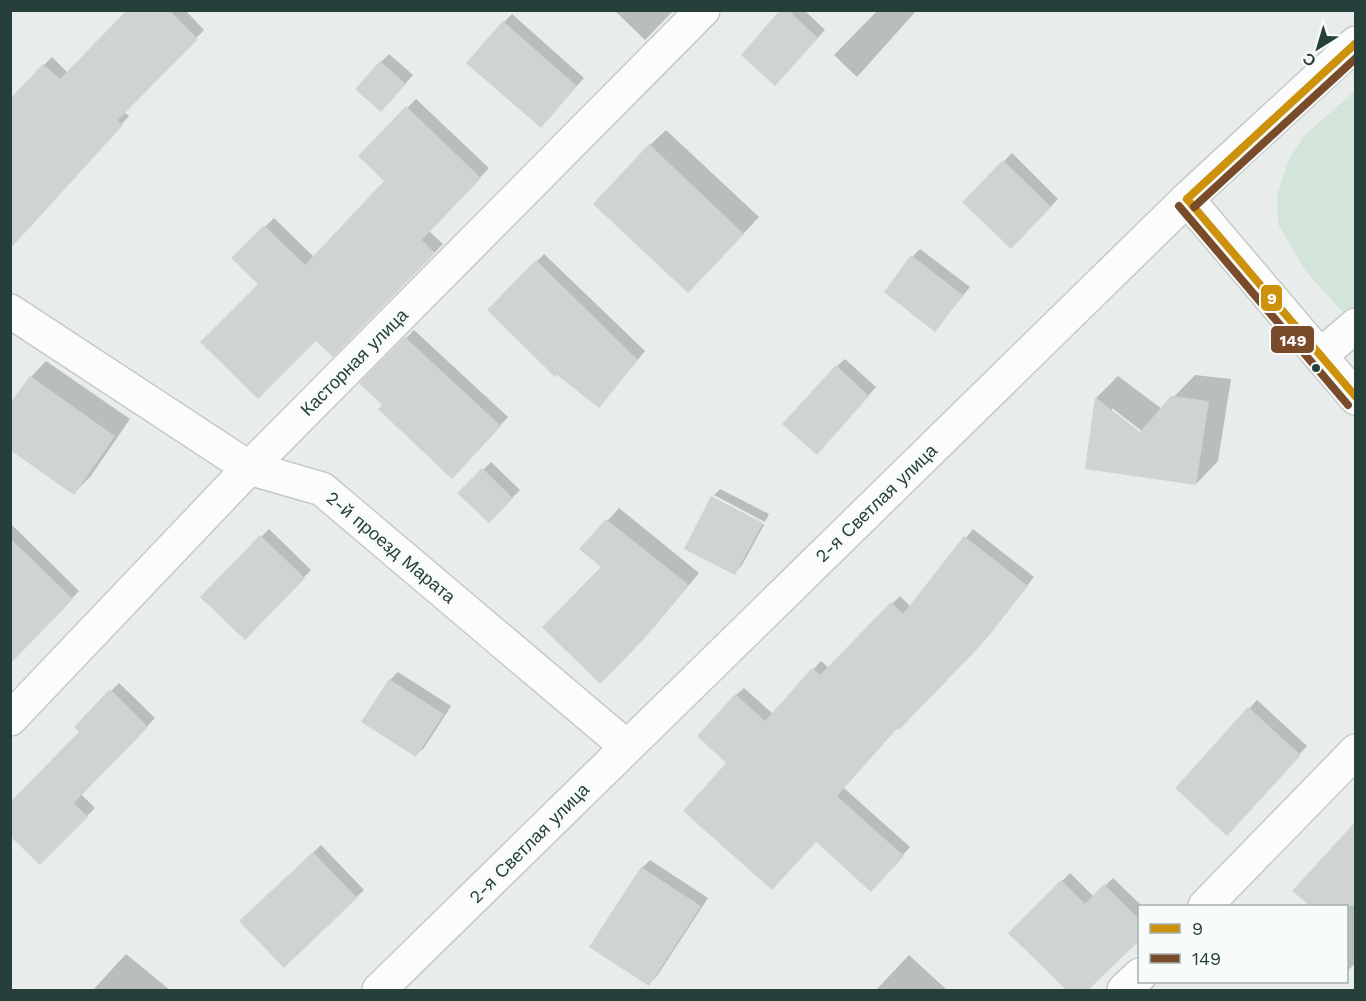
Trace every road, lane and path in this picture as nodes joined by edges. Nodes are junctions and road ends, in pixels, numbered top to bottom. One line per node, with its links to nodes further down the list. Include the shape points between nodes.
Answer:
1 (704, 10): 8 (street, Касторная улица)
2 (1356, 43): 3 (street, 2-я Светлая улица)
3 (1187, 199): 6 (street); 10 (street, 2-я Светлая улица)
4 (10, 311): 8 (street, 2-й проезд Марата)
5 (1356, 325): 6 (street)
6 (1320, 356): 7 (street)
7 (1356, 398)
8 (249, 468): 9 (street, Касторная улица); 10 (street, 2-й проезд Марата, via 322,489)
9 (10, 719)
10 (627, 747): 14 (street, 2-я Светлая улица)
11 (1356, 751): 12 (street)
12 (1206, 905)
13 (1138, 977): 15 (street)
14 (379, 990)
15 (1124, 990)

